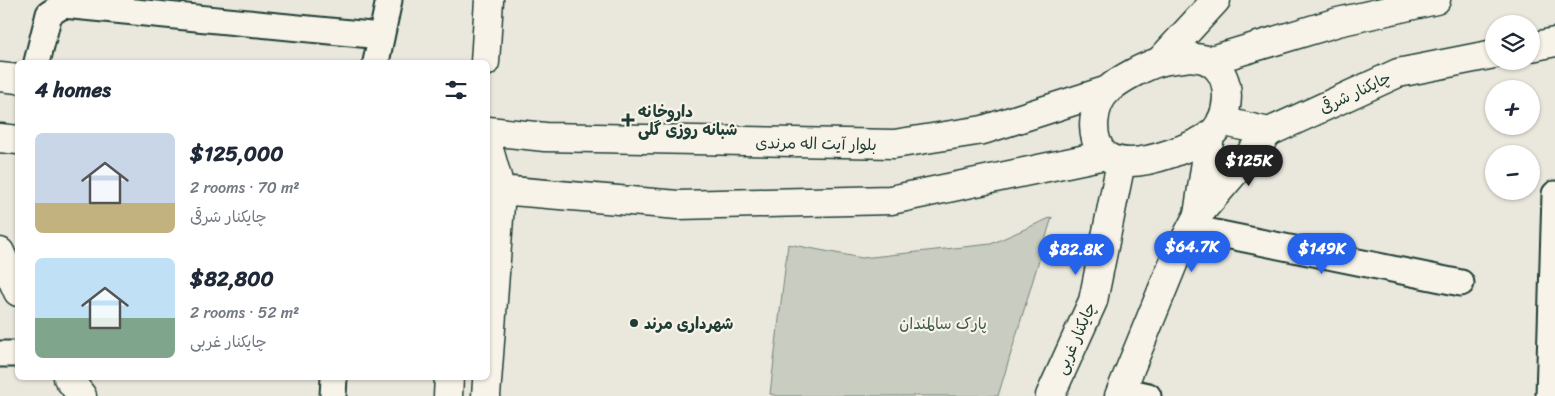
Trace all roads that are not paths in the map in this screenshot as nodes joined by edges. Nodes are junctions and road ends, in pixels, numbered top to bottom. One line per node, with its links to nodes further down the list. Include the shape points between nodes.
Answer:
1 (389, 0): 6 (street)
2 (489, 0): 12 (main road)
3 (1216, 0): 14 (main road)
4 (1436, 0): 13 (main road, via 1338,22)
5 (162, 7): 6 (street); 10 (street, via 63,5 49,14)
6 (382, 36): 11 (street)
7 (1555, 42): 8 (main road)
8 (1540, 45)
9 (1485, 56): 20 (main road, چایکنار شرقی, via 1398,72)
10 (38, 60)
11 (376, 60)
12 (485, 60)
13 (1208, 61): 14 (main road, via 1190,57); 18 (main road, via 1220,71 1228,97 1226,110)
14 (1159, 62): 17 (main road)
15 (0, 78): 16 (main road)
16 (15, 79)
17 (1108, 90): 19 (main road, بلوار آیت اله مرندی, via 983,130 894,144 545,137); 23 (main road, via 1096,107 1094,127 1098,143)
18 (1215, 128): 20 (main road); 23 (main road, via 1165,156 1137,162); 27 (main road)
19 (490, 132)
20 (1269, 132): 27 (main road)
21 (0, 138): 22 (main road)
22 (15, 140)
23 (1113, 159): 25 (main road, via 891,200 678,205); 43 (main road, چایکنار غربی, via 1093,300)
24 (490, 161): 25 (main road)
25 (494, 190): 31 (main road)
26 (1555, 194): 45 (street)
27 (1194, 221): 29 (street); 38 (main road)
28 (0, 252): 30 (main road)
29 (1461, 283)
30 (15, 285)
31 (490, 293)
32 (0, 354): 33 (street)
33 (15, 354)
34 (70, 380): 39 (main road)
35 (334, 380): 40 (street)
36 (449, 380): 41 (main road)
37 (487, 380): 42 (main road)
38 (1120, 393): 44 (street)
39 (82, 396)
40 (333, 396)
41 (448, 396)
42 (486, 396)
43 (1050, 396)
44 (1148, 396)
45 (1549, 396)

